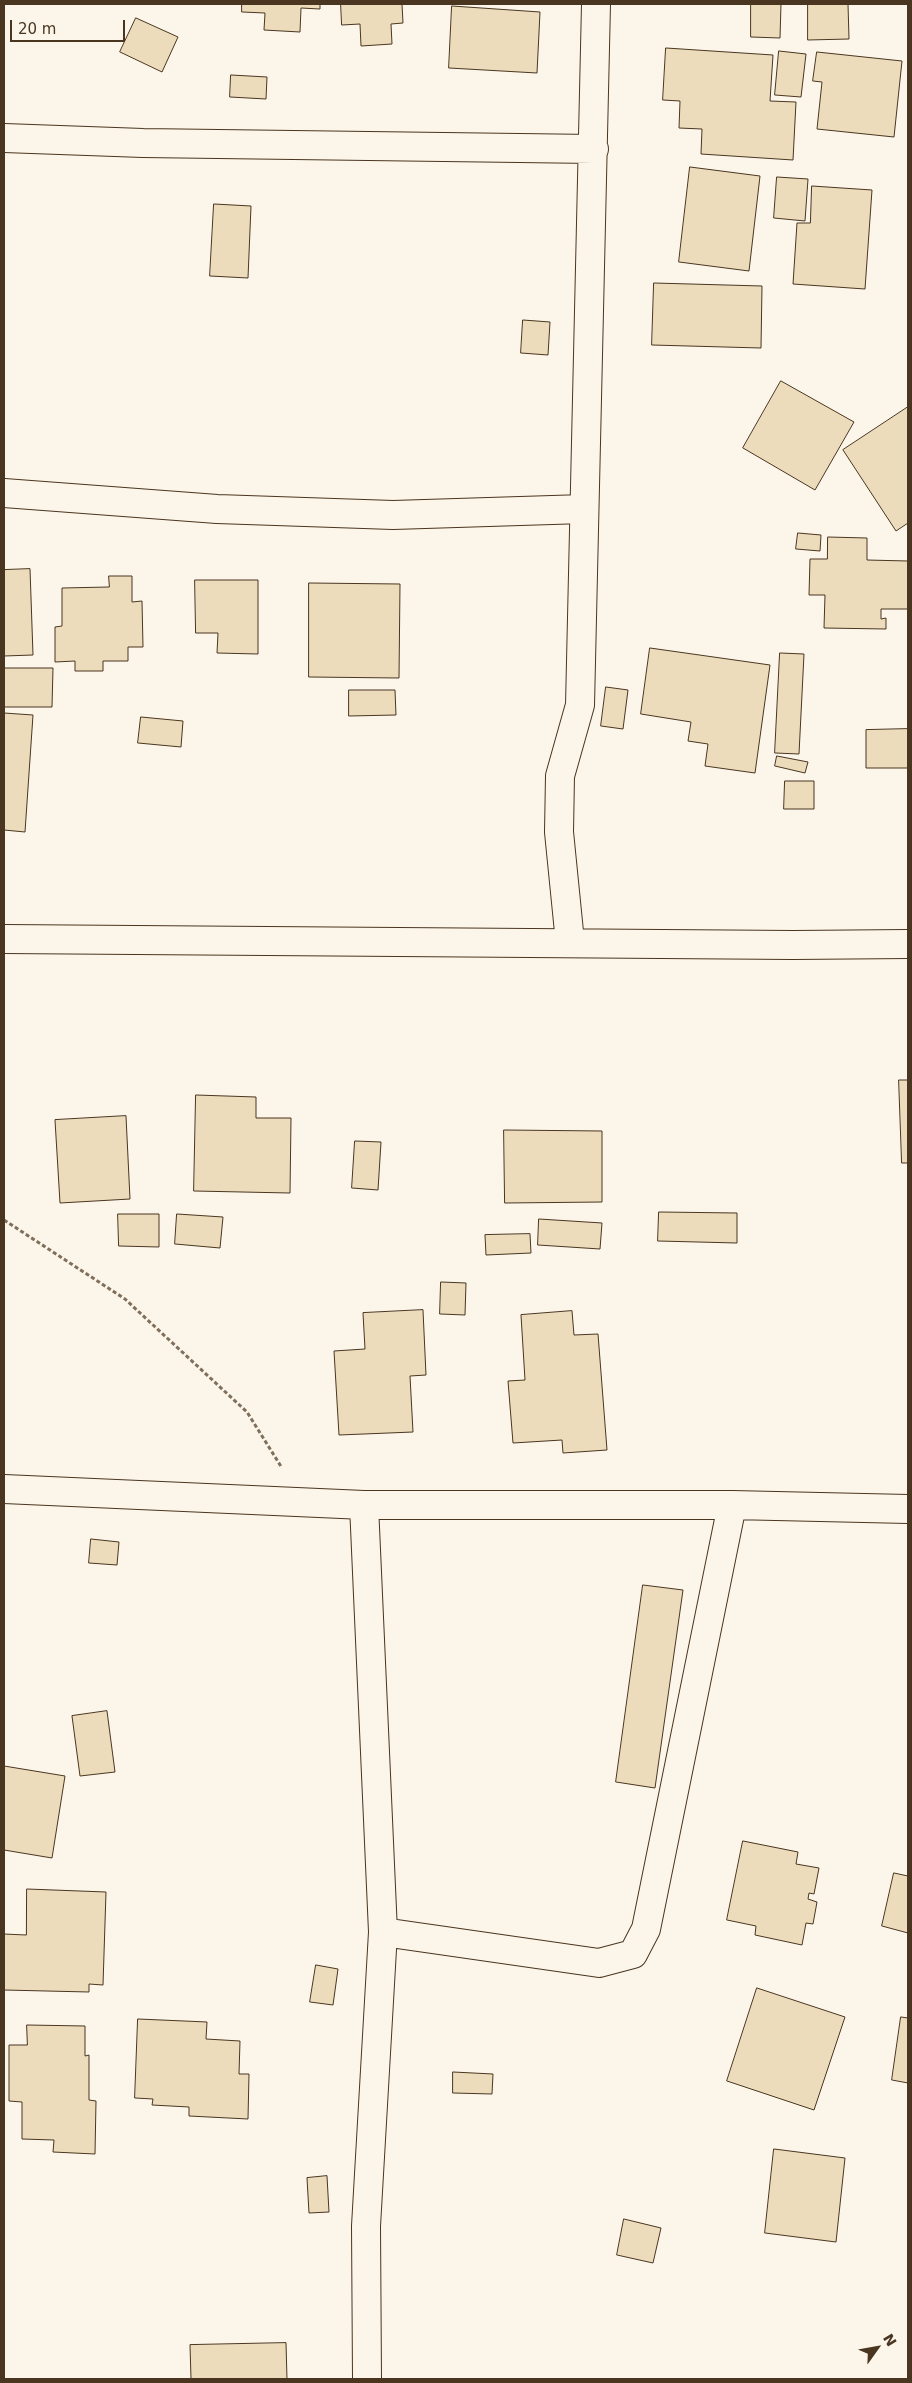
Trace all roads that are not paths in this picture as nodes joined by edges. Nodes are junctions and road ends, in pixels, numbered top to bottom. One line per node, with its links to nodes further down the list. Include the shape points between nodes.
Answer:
1 (596, 4): 3 (street)
2 (4, 138): 3 (street)
3 (594, 149): 5 (street)
4 (4, 493): 5 (street, via 217,509 393,515)
5 (584, 509): 7 (street, via 580,705 560,776 559,832)
6 (4, 939): 7 (street)
7 (570, 942): 8 (street)
8 (908, 944)
9 (4, 1489): 10 (street)
10 (364, 1505): 11 (street); 13 (street)
11 (732, 1505): 12 (street); 13 (street, via 646,1929 633,1954 599,1963)
12 (908, 1509)
13 (383, 1932): 14 (street, via 366,2226)
14 (367, 2379)

